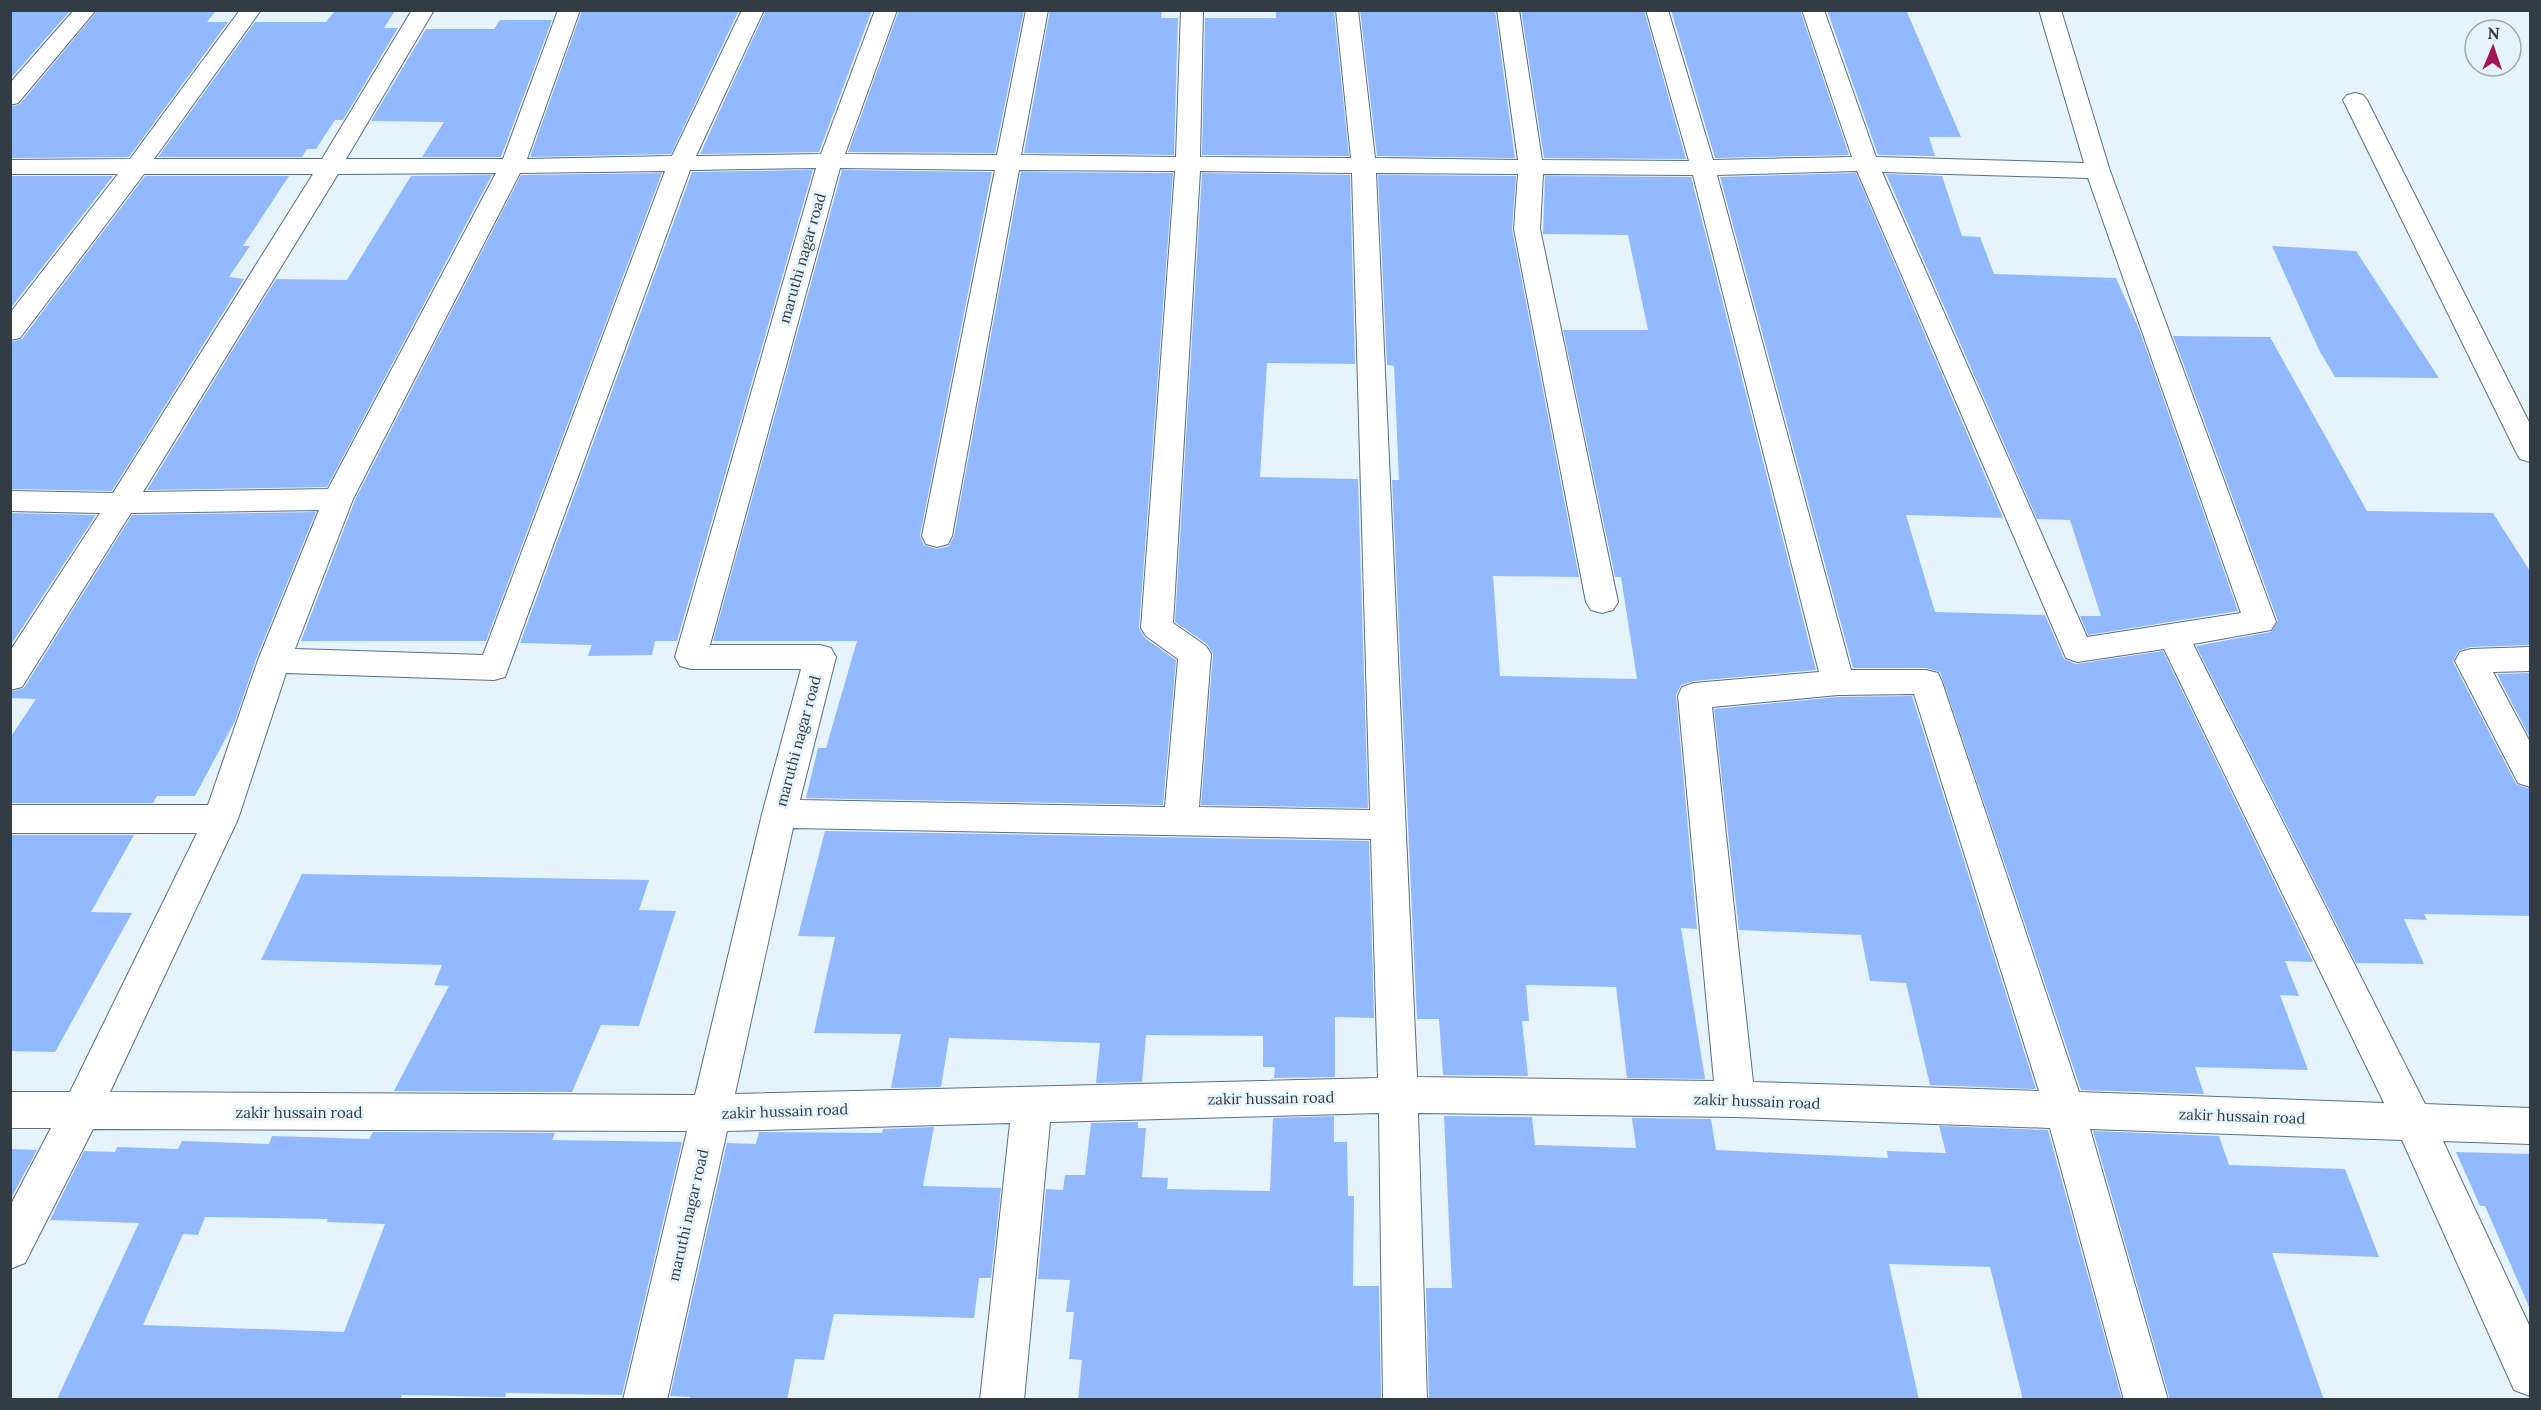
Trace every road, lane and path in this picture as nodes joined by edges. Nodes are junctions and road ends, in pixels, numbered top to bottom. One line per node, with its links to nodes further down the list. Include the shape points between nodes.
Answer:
1 (86, 10): 14 (street)
2 (251, 10): 20 (street)
3 (423, 10): 23 (street)
4 (569, 10): 21 (street)
5 (753, 10): 17 (street)
6 (886, 10): 16 (street, maruthi nagar road)
7 (1037, 10): 18 (street)
8 (1192, 10): 22 (street)
9 (1347, 10): 24 (street)
10 (1508, 10): 26 (street)
11 (1657, 10): 27 (street)
12 (1813, 10): 19 (street)
13 (2050, 10): 28 (street)
14 (10, 98)
15 (2355, 100): 30 (street)
16 (830, 161): 17 (street); 18 (street); 42 (street, maruthi nagar road, via 691,657 820,657)
17 (680, 164): 21 (street); 38 (street, via 494,668)
18 (1010, 164): 22 (street); 34 (street)
19 (1866, 164): 27 (street); 28 (street); 36 (street, via 2077,650)
20 (138, 165): 23 (street); 25 (street); 29 (street)
21 (512, 165): 23 (street); 31 (street)
22 (1188, 165): 24 (street); 45 (street, via 1157,628 1195,654)
23 (331, 166): 33 (street)
24 (1364, 166): 26 (street); 46 (street)
25 (10, 167)
26 (1531, 167): 27 (street); 35 (street, via 1527,229)
27 (1703, 168): 40 (street)
28 (2098, 171): 36 (street, via 2260,622)
29 (10, 332)
30 (2530, 452)
31 (338, 499): 33 (street); 38 (street)
32 (10, 501): 33 (street)
33 (123, 503): 39 (street)
34 (937, 536)
35 (1602, 602)
36 (2172, 635): 54 (street)
37 (2530, 659): 41 (street, via 2471,661)
38 (274, 660): 44 (street)
39 (10, 678)
40 (1838, 683): 48 (street, via 1694,696); 52 (street, via 1926,682)
41 (2530, 772)
42 (779, 814): 45 (street); 53 (street, maruthi nagar road)
43 (10, 819): 44 (street)
44 (221, 819): 51 (street)
45 (1181, 820): 46 (street)
46 (1389, 825): 47 (street)
47 (1398, 1095): 48 (street, zakir hussain road); 49 (street, zakir hussain road); 60 (street)
48 (1735, 1099): 52 (street, zakir hussain road)
49 (1032, 1104): 53 (street, zakir hussain road); 59 (street)
50 (10, 1110): 51 (street, zakir hussain road)
51 (82, 1110): 53 (street, zakir hussain road); 56 (street)
52 (2065, 1111): 54 (street, zakir hussain road); 61 (street)
53 (711, 1113): 58 (street, maruthi nagar road)
54 (2414, 1123): 55 (street, zakir hussain road); 57 (street)
55 (2530, 1126)
56 (10, 1249)
57 (2530, 1374)
58 (645, 1400)
59 (1002, 1400)
60 (1405, 1400)
61 (2146, 1400)

